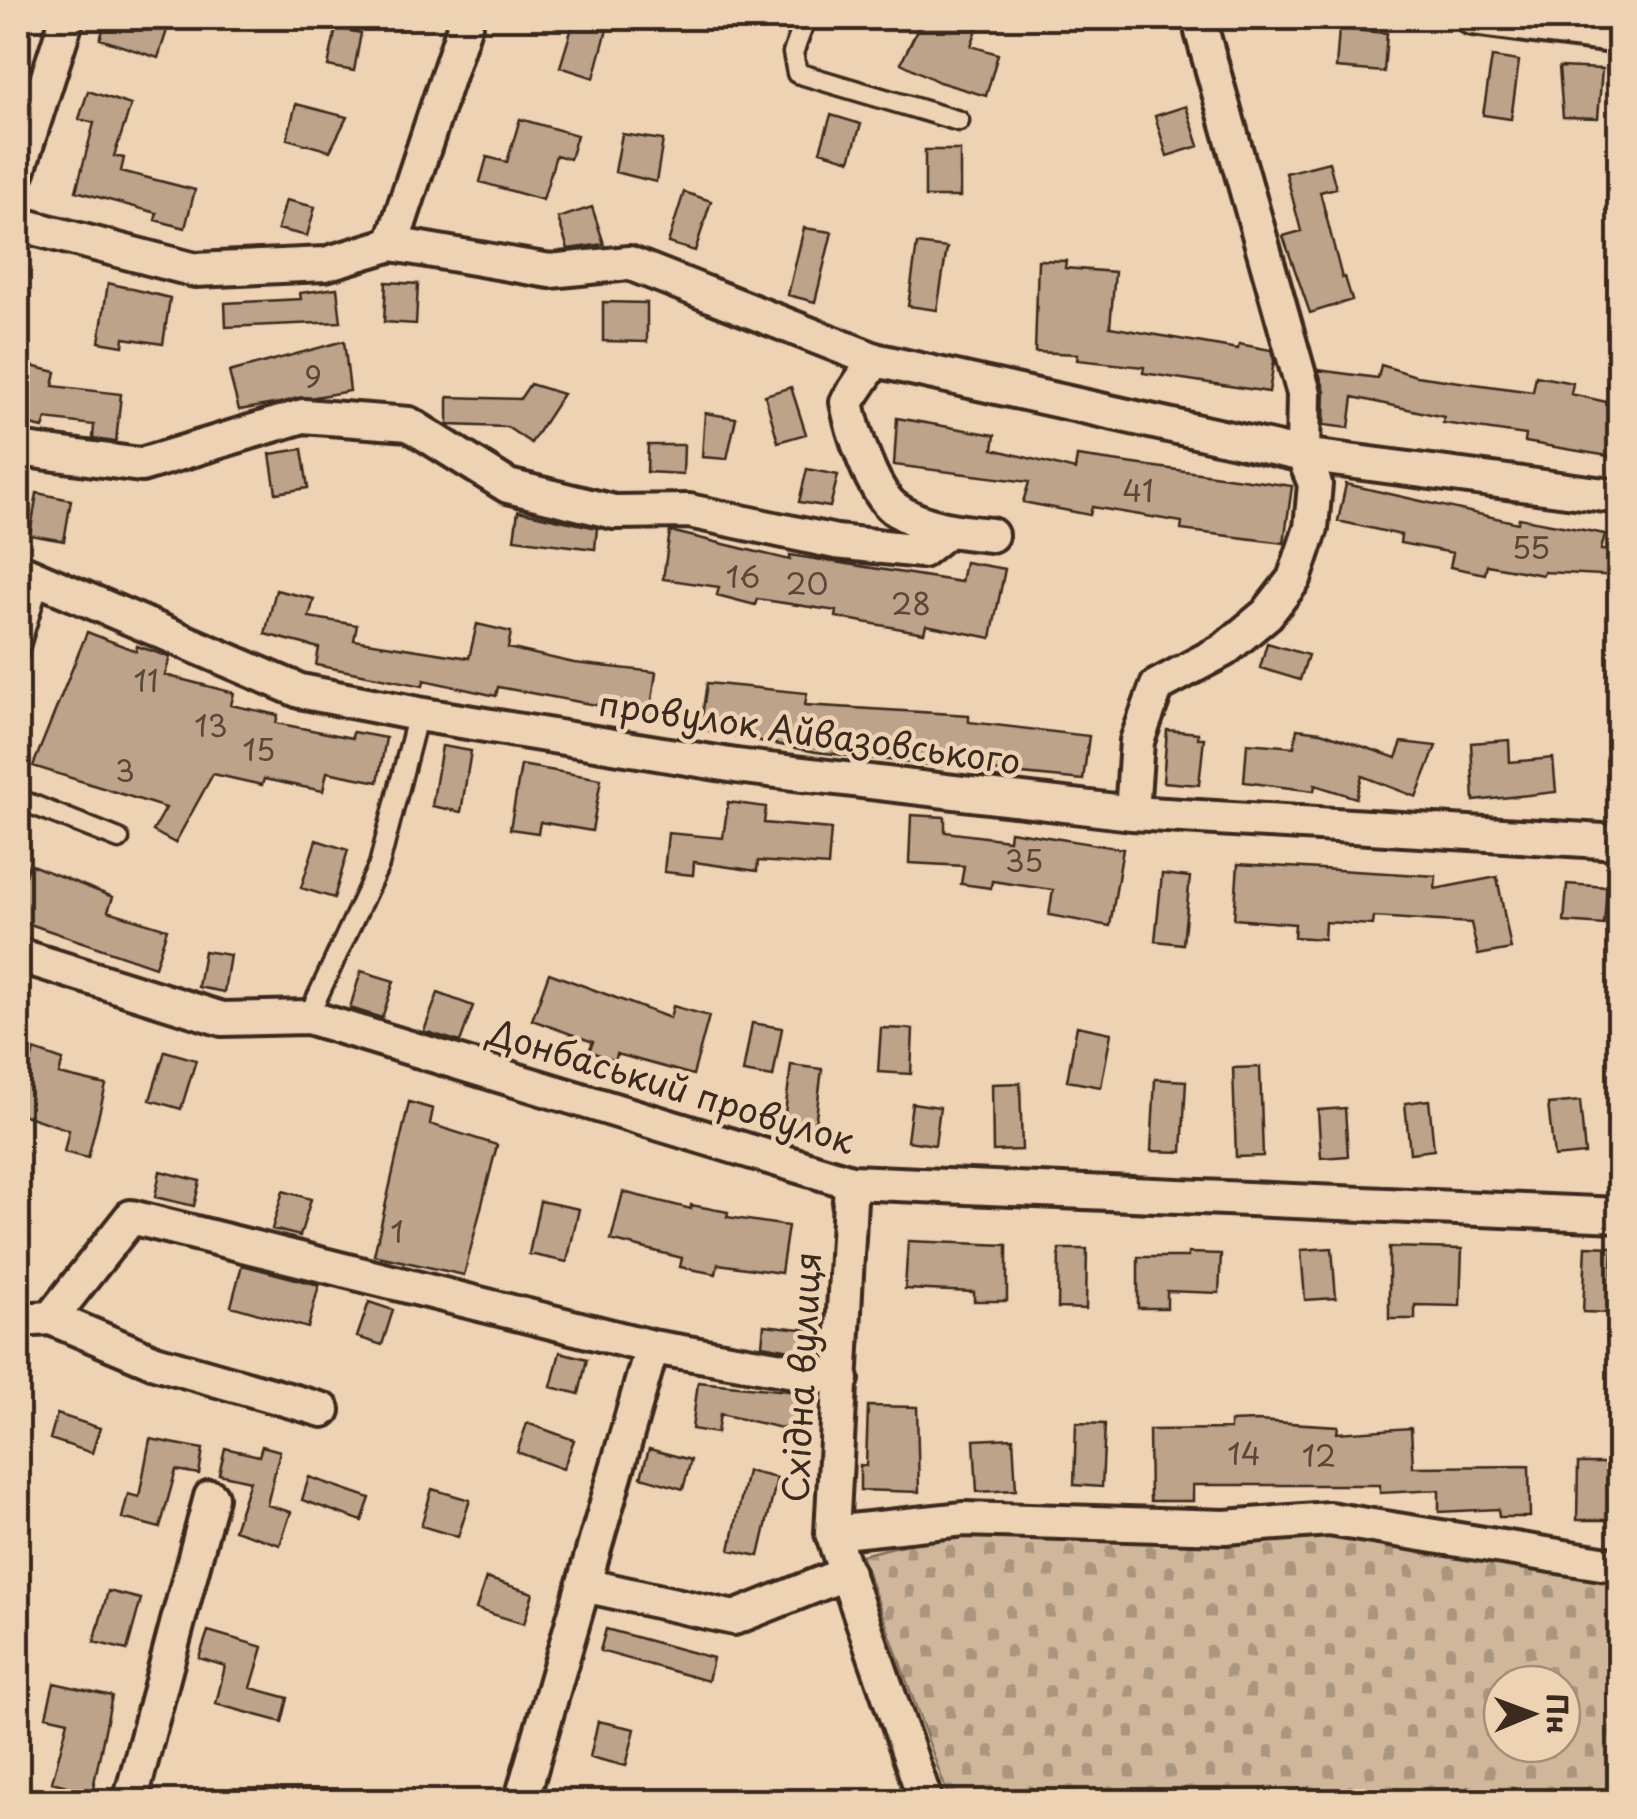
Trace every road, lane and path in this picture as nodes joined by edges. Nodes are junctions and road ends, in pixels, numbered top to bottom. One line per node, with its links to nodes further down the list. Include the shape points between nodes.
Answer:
1 (67, 18): 8 (street)
2 (466, 18): 10 (street)
3 (806, 18): 7 (lane, via 793,54 797,72)
4 (1203, 18): 13 (street, via 1304,393)
5 (1472, 18): 6 (street)
6 (1620, 37)
7 (959, 121)
8 (18, 171)
9 (18, 224): 10 (street, via 196,270 324,264)
10 (392, 244): 11 (street, via 550,272 629,263)
11 (875, 360): 13 (street); 15 (street, via 847,402 853,436 892,506)
12 (18, 449): 15 (street, via 141,465 303,416 409,424 508,486 614,512 689,510 836,542 922,550)
13 (1303, 455): 14 (street); 21 (street, via 1315,484 1311,528 1294,579 1268,614 1224,650 1157,686 1137,741)
14 (1620, 496)
15 (947, 531): 16 (street)
16 (991, 535)
17 (29, 575): 18 (lane); 19 (street, провулок Айвазовського, via 300,691)
18 (18, 652)
19 (418, 714): 21 (street, провулок Айвазовського, via 736,766); 25 (lane, via 379,864)
20 (18, 799): 22 (lane)
21 (1132, 813): 23 (street, провулок Айвазовського)
22 (119, 839)
23 (1620, 842)
24 (18, 955): 25 (street, Донбаський провулок, via 222,1019)
25 (308, 1018): 26 (street, Донбаський провулок)
26 (851, 1182): 27 (street, Донбаський провулок); 31 (street, Східна вулиця)
27 (1620, 1215)
28 (51, 1318): 29 (street); 30 (street, via 131,1216); 32 (street, via 156,1362)
29 (18, 1320)
30 (652, 1347): 31 (street); 37 (street)
31 (842, 1379): 34 (street, Східна вулиця)
32 (323, 1410)
33 (211, 1496): 38 (street)
34 (832, 1532): 35 (street, via 964,1519 1225,1528 1329,1520); 36 (street, Східна вулиця)
35 (1620, 1566)
36 (847, 1573): 37 (street, via 734,1618); 40 (street, Східна вулиця)
37 (584, 1585): 39 (street)
38 (130, 1802)
39 (522, 1802)
40 (926, 1802)

